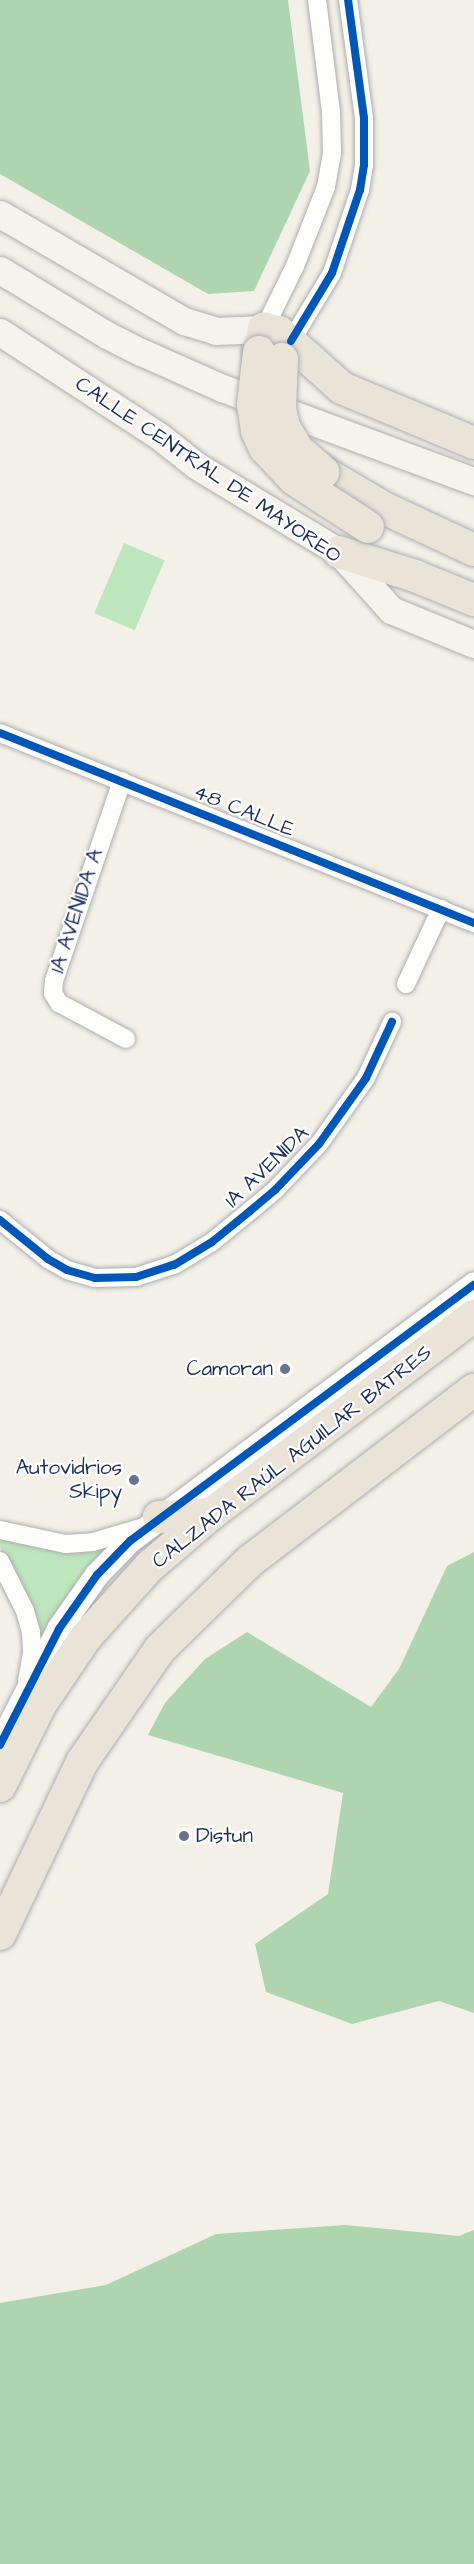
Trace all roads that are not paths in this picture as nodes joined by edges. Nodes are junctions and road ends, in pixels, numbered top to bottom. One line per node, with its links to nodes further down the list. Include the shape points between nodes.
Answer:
1 (317, 0): 6 (street, via 331,112 332,153 326,187 295,267)
2 (348, 0): 6 (street, via 364,118 360,190 332,273)
3 (0, 214): 6 (main road, via 184,321)
4 (0, 270): 8 (main road, via 151,357 222,388)
5 (0, 332): 10 (main road, CALLE CENTRAL DE MAYOREO, via 159,436 197,466)
6 (274, 345): 7 (highway, via 342,388); 9 (highway, bridge, via 284,428 297,449 323,472 386,509); 11 (highway, bridge, via 253,405 257,431 265,448 294,479 368,527)
7 (474, 443)
8 (474, 481)
9 (474, 550)
10 (339, 552): 11 (highway); 13 (main road, CALLE CENTRAL DE MAYOREO, via 391,610)
11 (415, 576): 12 (highway)
12 (474, 600)
13 (474, 644)
14 (0, 733): 15 (street, 48 CALLE)
15 (122, 781): 16 (street, 48 CALLE); 20 (street, 1A AVENIDA A, via 53,993 59,1003)
16 (441, 909): 17 (street, 48 CALLE); 18 (street)
17 (474, 923)
18 (406, 984)
19 (392, 1022): 21 (street, 1A AVENIDA, via 377,1058 351,1102 319,1144 275,1190 212,1242 174,1265 136,1277 95,1278 67,1270 48,1259)
20 (126, 1039)
21 (0, 1220)
22 (474, 1285): 26 (street)
23 (474, 1316): 25 (highway, CALZADA RAÚL AGUILAR BATRES)
24 (474, 1390): 32 (highway, via 250,1561 160,1648 82,1762)
25 (211, 1514): 26 (highway); 31 (highway, CALZADA RAÚL AGUILAR BATRES, via 150,1566 86,1636 40,1705)
26 (153, 1521): 27 (street, via 115,1537 66,1544); 29 (street, via 116,1554 77,1602)
27 (0, 1530)
28 (0, 1562): 29 (street, via 25,1611 31,1632 32,1653)
29 (25, 1693): 30 (street)
30 (0, 1745)
31 (0, 1786)
32 (0, 1934)

